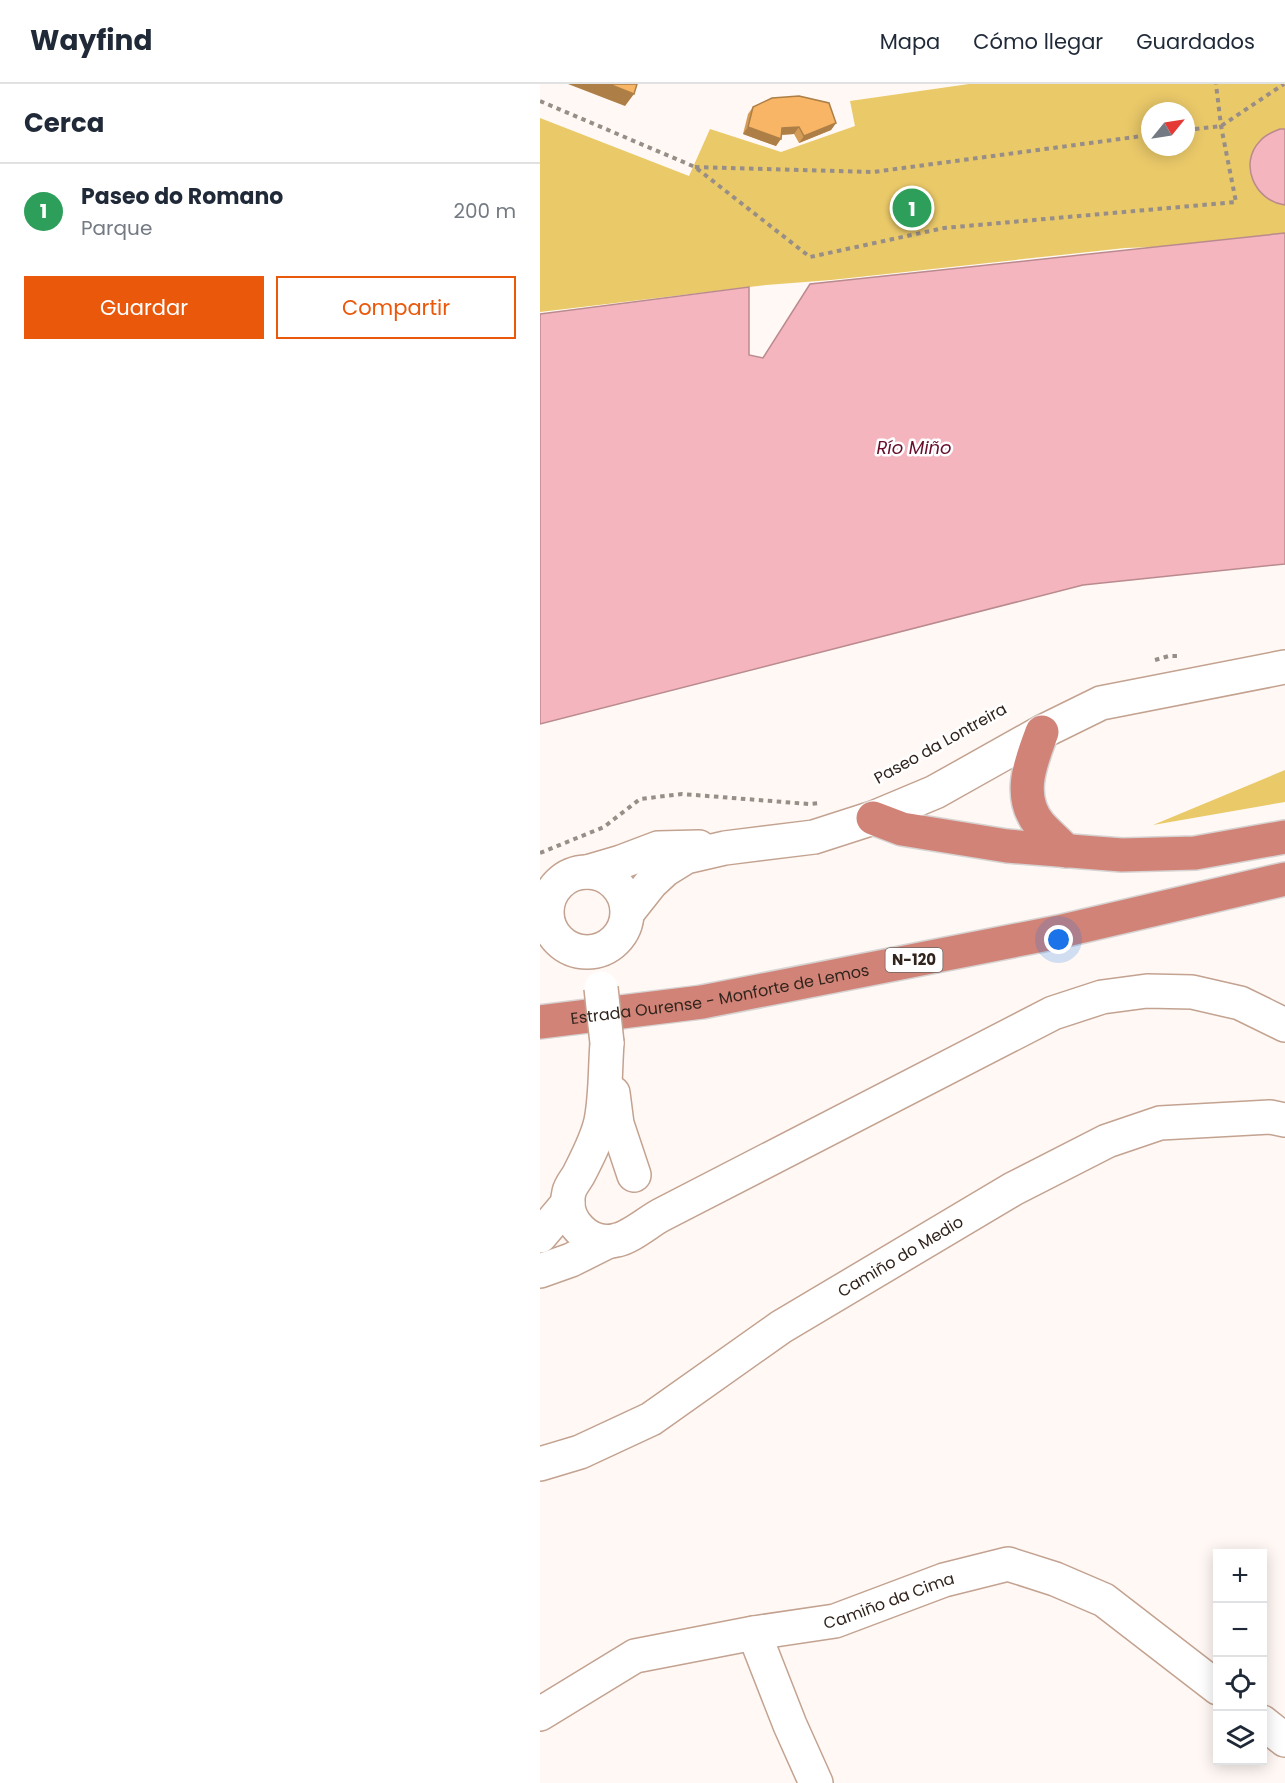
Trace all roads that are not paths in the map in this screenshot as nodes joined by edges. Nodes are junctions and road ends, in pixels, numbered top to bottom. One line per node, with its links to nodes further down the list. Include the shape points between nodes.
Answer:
1 (1285, 667): 2 (street, via 1101,703)
2 (1042, 732): 3 (street, via 935,792); 6 (highway, via 1027,777 1029,804 1039,824)
3 (873, 818): 5 (street, via 814,837); 6 (highway, via 902,829)
4 (1285, 837): 6 (highway, via 1195,854)
5 (725, 848): 8 (street, via 658,848); 9 (street, via 686,857 665,870 636,899)
6 (1066, 851)
7 (1285, 879): 12 (highway, Estrada Ourense - Monforte de Lemos / N-120, via 1058,932 702,1002)
8 (562, 883): 9 (street, via 600,874 615,884 626,899); 10 (street, via 548,904)
9 (622, 926): 10 (street, via 607,947 596,951 584,952); 11 (street, via 607,960)
10 (554, 934): 11 (street, via 585,963)
11 (601, 988): 14 (street, bridge)
12 (540, 1022)
13 (1285, 1024): 17 (street, via 1240,1003 1192,992 1147,991 1102,997 1053,1013)
14 (607, 1043): 16 (street, via 617,1124); 18 (street, via 601,1120)
15 (1285, 1120): 22 (street, Camiño do Medio, via 1270,1117 1160,1123 1107,1141 1013,1189 781,1327 651,1419 580,1452)
16 (638, 1181): 17 (street, via 660,1191); 18 (street, via 624,1168 601,1164 589,1168); 20 (street, via 646,1199 645,1210 641,1221)
17 (720, 1184): 20 (street)
18 (573, 1189): 19 (street); 20 (street, via 570,1215 575,1226 595,1240)
19 (540, 1236)
20 (621, 1236): 21 (street)
21 (540, 1271)
22 (540, 1464)
23 (754, 1633): 24 (street, Camiño da Cima, via 835,1621 944,1580 1008,1564 1104,1600); 25 (street, Camiño da Cima, via 635,1656); 28 (street)
24 (1213, 1684)
25 (540, 1714)
26 (1267, 1725): 27 (street)
27 (1285, 1740)
28 (816, 1783)

